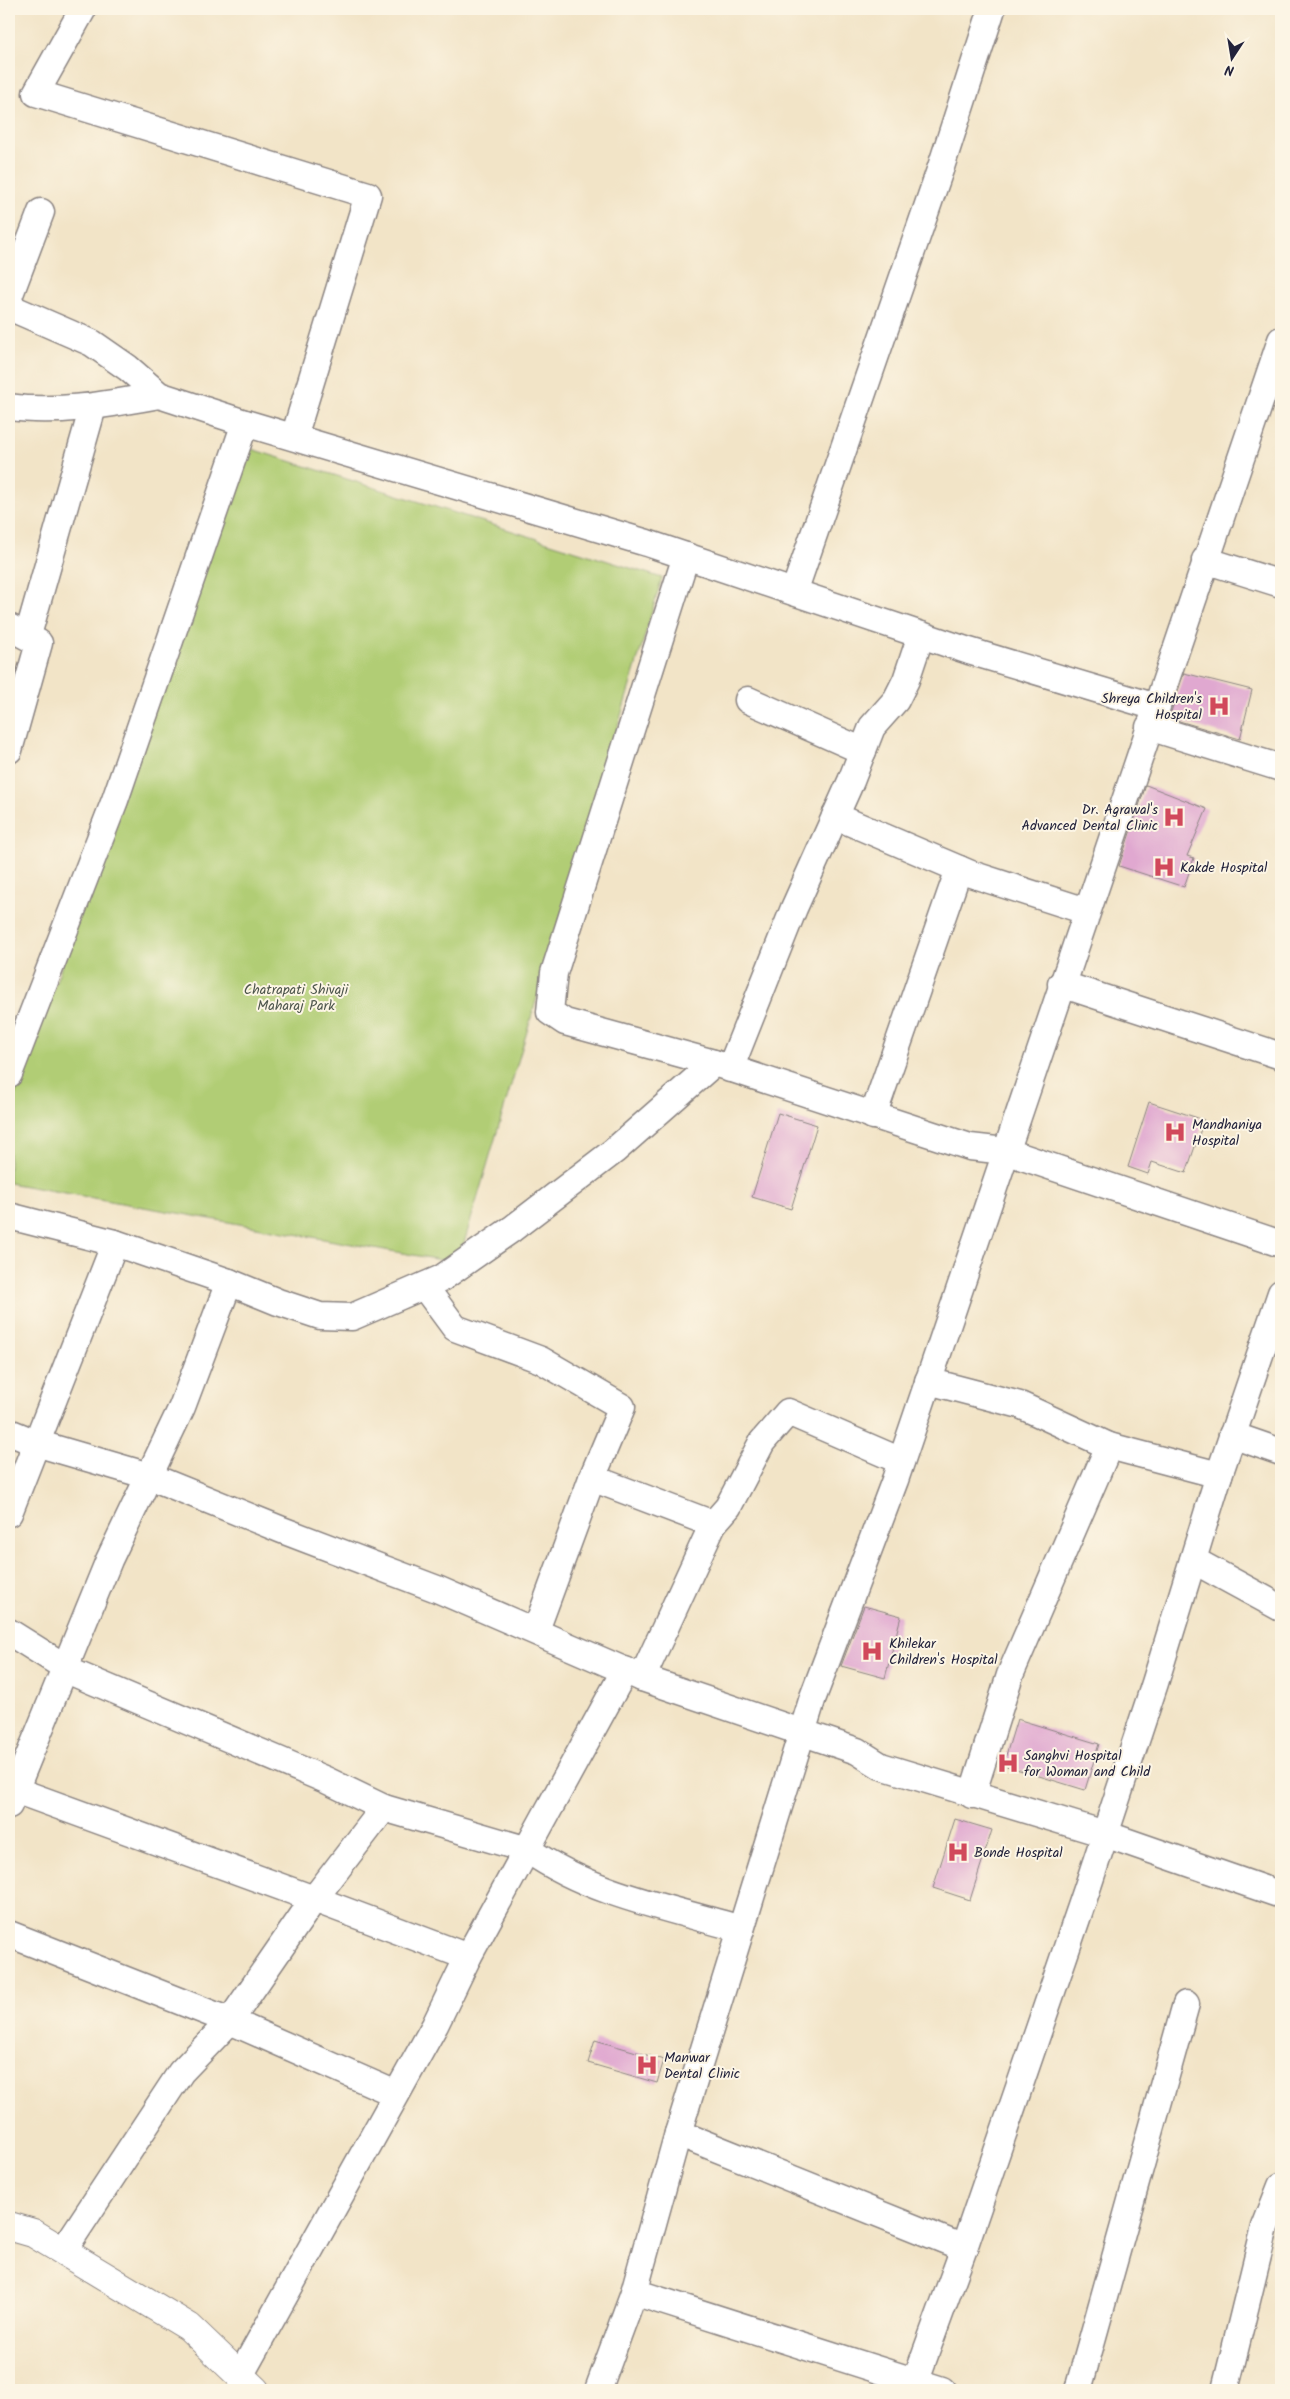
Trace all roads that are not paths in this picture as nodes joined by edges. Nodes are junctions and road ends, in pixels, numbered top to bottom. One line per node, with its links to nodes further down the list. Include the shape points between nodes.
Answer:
1 (83, 9): 11 (street, via 36,93 368,195)
2 (992, 9): 15 (street, via 941,167)
3 (40, 212): 4 (street)
4 (9, 297)
5 (9, 307): 7 (street, via 92,343)
6 (1281, 340): 13 (street)
7 (159, 395): 9 (street); 10 (street)
8 (9, 407): 9 (street)
9 (93, 407): 16 (street)
10 (245, 423): 11 (street); 29 (street, via 115,800)
11 (294, 438): 12 (street)
12 (686, 556): 15 (street); 28 (street, via 554,973 550,1012 565,1022)
13 (1205, 560): 14 (street); 19 (street)
14 (1281, 584)
15 (794, 592): 17 (street)
16 (18, 631): 20 (street, via 39,643)
17 (921, 635): 19 (street); 21 (street, via 906,680 896,700 872,727)
18 (748, 700): 21 (street)
19 (1152, 717): 22 (street); 25 (street)
20 (9, 750)
21 (863, 752): 23 (street)
22 (1281, 768)
23 (836, 816): 24 (street); 28 (street)
24 (959, 869): 25 (street); 30 (street)
25 (1086, 911): 26 (street)
26 (1061, 984): 27 (street); 31 (street)
27 (1281, 1056)
28 (722, 1066): 30 (street); 36 (street, via 512,1229 442,1278)
29 (9, 1074)
30 (873, 1116): 31 (street, via 970,1147)
31 (1005, 1152): 34 (street); 38 (street)
32 (9, 1216): 33 (street)
33 (115, 1242): 35 (street); 41 (street)
34 (1281, 1244)
35 (229, 1282): 36 (street, via 320,1316 352,1318); 46 (street, via 182,1407)
36 (424, 1286): 47 (street, via 455,1328 541,1360 622,1407)
37 (1281, 1293): 40 (street)
38 (928, 1382): 42 (street, via 1020,1405); 44 (street)
39 (9, 1432): 41 (street)
40 (1232, 1436): 43 (street); 45 (street)
41 (36, 1443): 46 (street); 48 (street)
42 (1110, 1446): 45 (street); 57 (street, via 1010,1675)
43 (1281, 1452)
44 (901, 1461): 49 (street, via 788,1412 762,1442 728,1507); 56 (street)
45 (1219, 1475): 50 (street)
46 (149, 1476): 52 (street); 54 (street, via 109,1560)
47 (592, 1478): 49 (street); 52 (street)
48 (9, 1513)
49 (713, 1524): 55 (street)
50 (1193, 1560): 51 (street); 60 (street)
51 (1281, 1608)
52 (536, 1630): 55 (street)
53 (9, 1632): 54 (street)
54 (66, 1668): 58 (street); 59 (street)
55 (633, 1674): 56 (street); 61 (street)
56 (802, 1732): 57 (street, via 857,1751 881,1766); 64 (street)
57 (972, 1795): 60 (street)
58 (12, 1798): 63 (street)
59 (384, 1808): 61 (street); 63 (street)
60 (1105, 1834): 62 (street); 73 (street)
61 (528, 1850): 64 (street, via 548,1864 613,1893); 66 (street)
62 (1281, 1895)
63 (314, 1899): 66 (street); 68 (street)
64 (741, 1929): 70 (street)
65 (9, 1934): 68 (street)
66 (468, 1957): 69 (street)
67 (1186, 2004): 80 (street)
68 (230, 2021): 69 (street); 74 (street, via 181,2072)
69 (396, 2094): 77 (street)
70 (678, 2134): 73 (street); 75 (street)
71 (1281, 2186): 81 (street, via 1266,2227)
72 (9, 2226): 74 (main road, via 33,2233)
73 (964, 2248): 76 (street)
74 (62, 2251): 77 (main road, via 189,2327)
75 (634, 2292): 76 (street); 78 (street)
76 (915, 2382): 79 (street)
77 (248, 2383)
78 (598, 2390)
79 (941, 2390)
80 (1078, 2390)
81 (1225, 2390)

